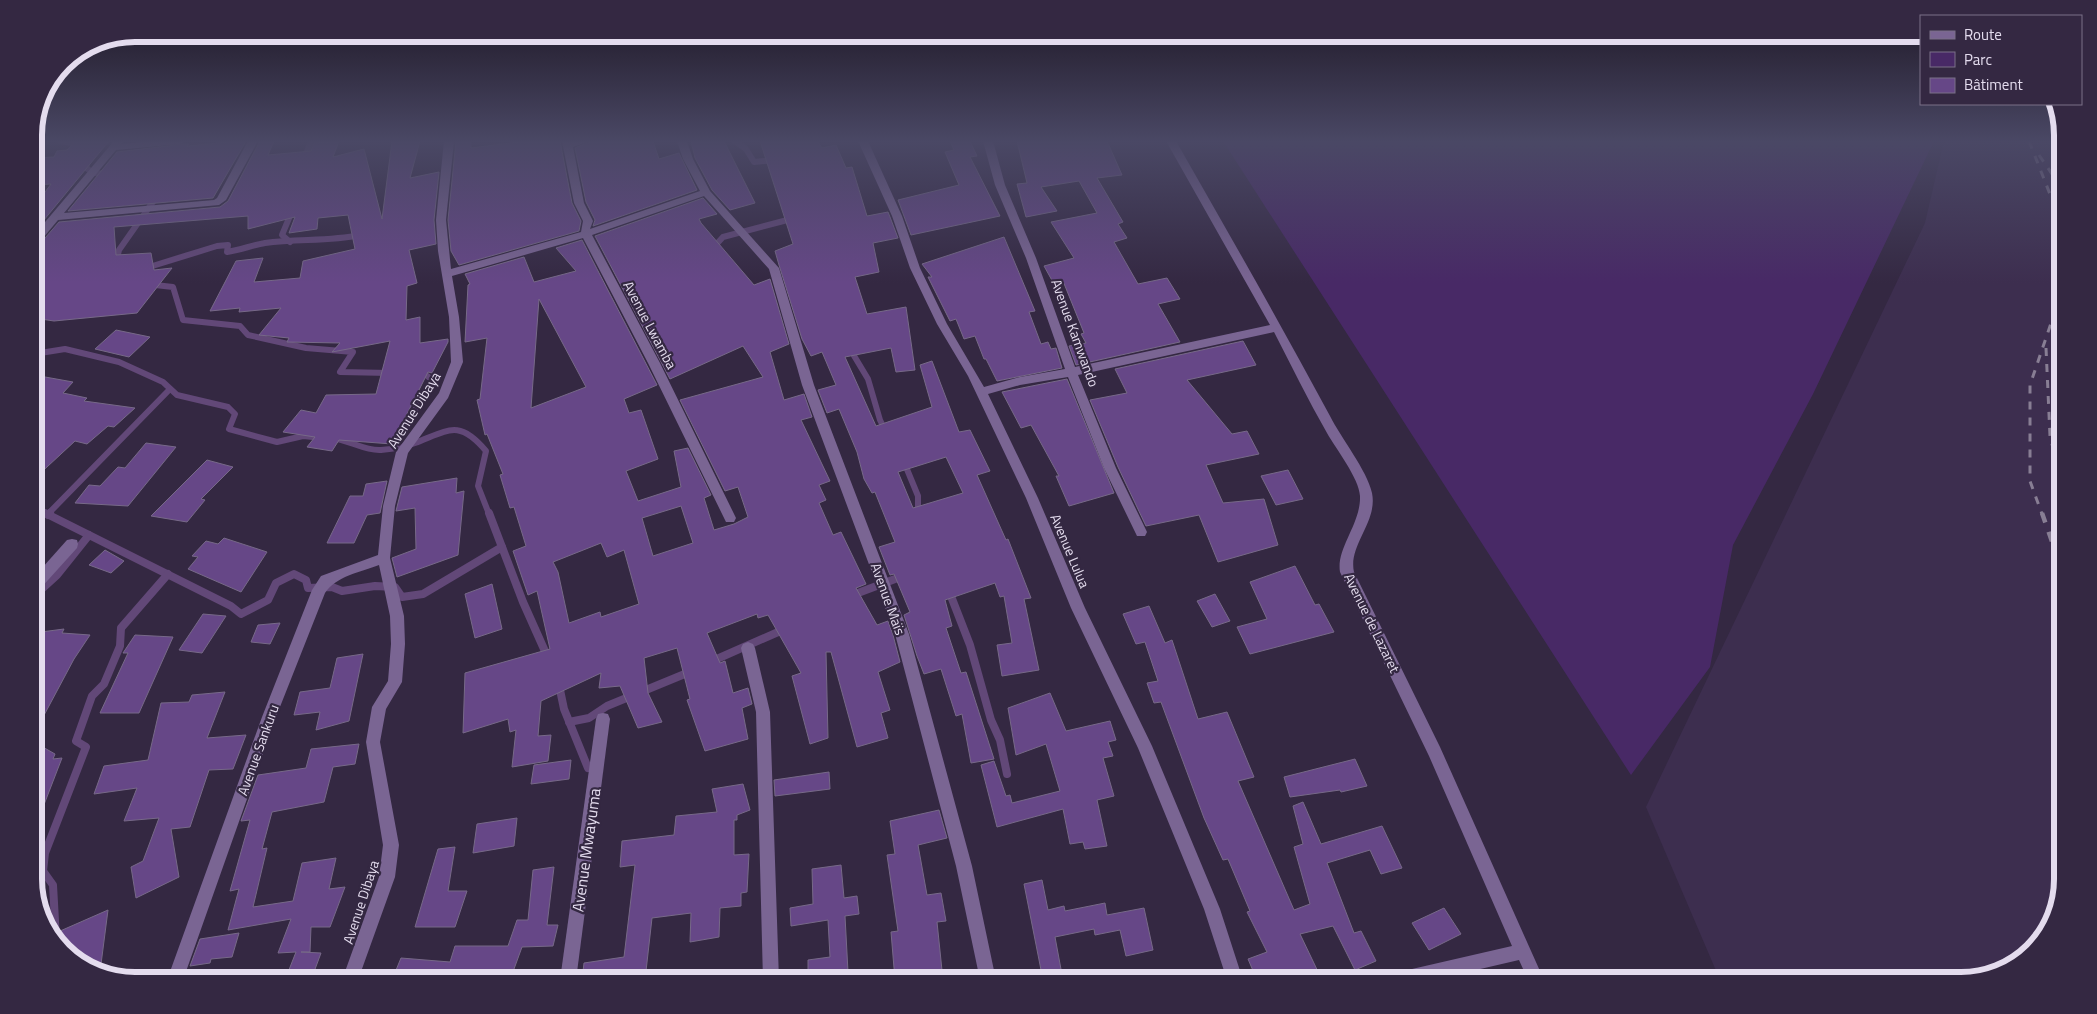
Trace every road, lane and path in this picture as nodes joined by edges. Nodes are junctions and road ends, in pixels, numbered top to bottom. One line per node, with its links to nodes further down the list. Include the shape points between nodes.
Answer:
1 (79, 188): 10 (street)
2 (227, 188): 10 (street, via 216,203)
3 (444, 188): 13 (street, Avenue Dibaya, via 441,220)
4 (576, 188): 12 (street, Avenue Lwamba, via 588,221)
5 (704, 188): 9 (street, Avenue Maïs)
6 (884, 188): 16 (street, Avenue Lulua, via 915,268)
7 (1001, 188): 15 (street, Avenue Kamwando, via 1028,248)
8 (1199, 188): 14 (street, Avenue de Lazaret)
9 (706, 192): 12 (street); 29 (street, Avenue Maïs, via 774,268 808,385 902,634 964,866)
10 (54, 217): 11 (street)
11 (43, 231)
12 (586, 234): 13 (street); 17 (street, Avenue Lwamba)
13 (447, 274): 20 (street, Avenue Dibaya, via 457,362 444,395 402,452 388,506)
14 (1277, 327): 15 (street); 24 (street, Avenue de Lazaret, via 1363,484 1365,515 1345,562 1347,572 1435,752)
15 (1073, 372): 16 (street); 18 (street, Avenue Kamwando, via 1120,492)
16 (981, 392): 30 (street, Avenue Lulua, via 1144,746 1212,910)
17 (730, 518)
18 (1141, 532)
19 (72, 544): 21 (street)
20 (384, 558): 25 (street, Avenue Sankuru, via 334,576 326,580 319,590 269,717); 26 (street, Avenue Dibaya, via 397,616 398,644 395,682 380,707 373,742 391,858)
21 (43, 576)
22 (748, 648): 28 (street, via 763,712)
23 (603, 719): 27 (street, Avenue Mwayuma)
24 (1524, 951): 31 (street); 32 (street, Avenue de Lazaret)
25 (178, 972)
26 (353, 972)
27 (569, 972)
28 (772, 972)
29 (986, 972)
30 (1232, 972)
31 (1433, 972)
32 (1533, 972)

